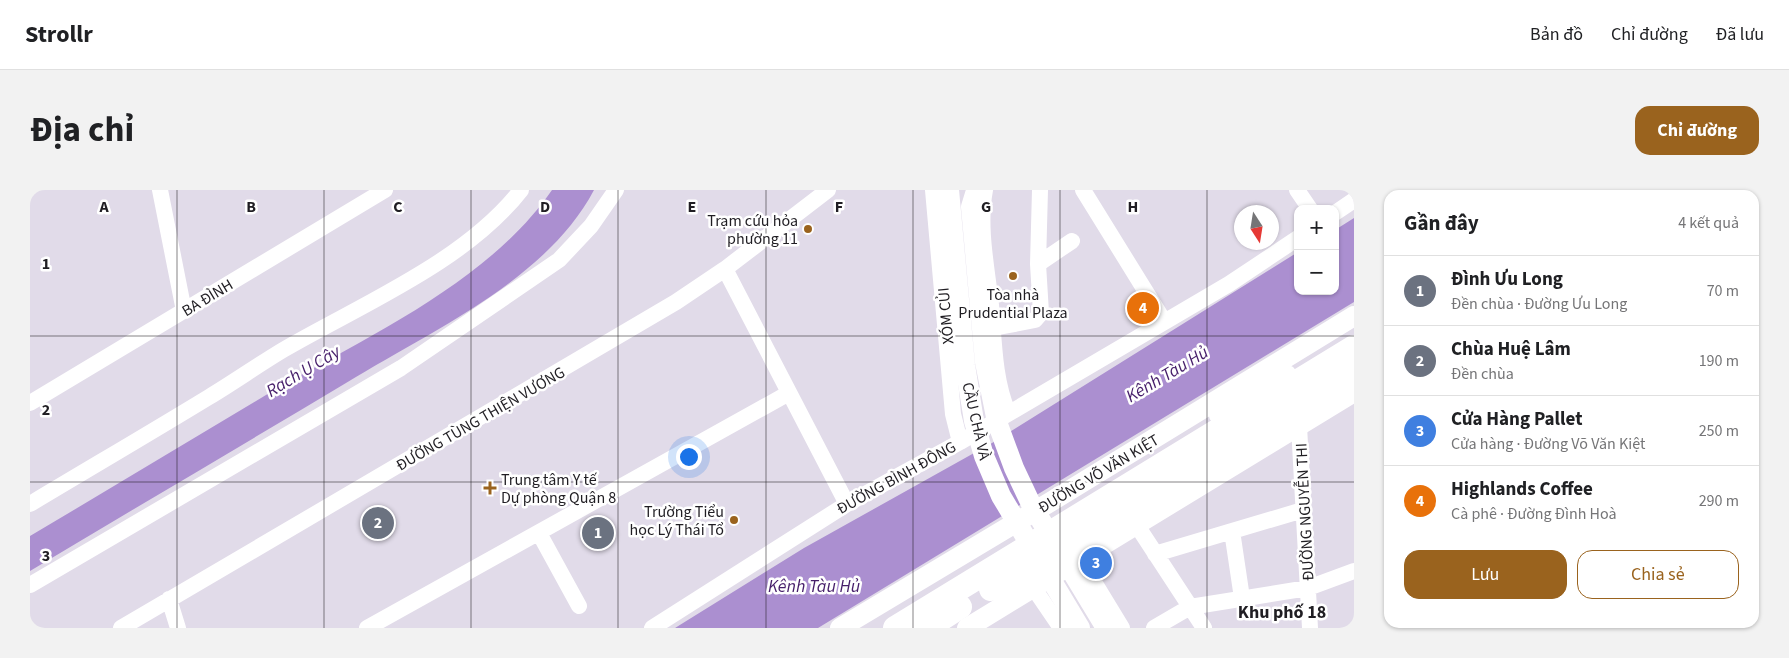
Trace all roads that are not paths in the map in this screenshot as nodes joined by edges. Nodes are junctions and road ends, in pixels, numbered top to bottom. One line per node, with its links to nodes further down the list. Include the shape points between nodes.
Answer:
1 (160, 190): 20 (street)
2 (385, 190): 20 (street, BA ĐÌNH)
3 (521, 190): 32 (street, via 470,240 440,261 285,349)
4 (616, 190): 43 (street, via 591,226 559,260 401,368)
5 (828, 190): 19 (street, ĐƯỜNG TÙNG THIỆN VƯƠNG)
6 (933, 190): 31 (street, XÓM CỦI, via 953,414)
7 (948, 190): 36 (main road, CẦU CHÀ VÀ, via 964,365 974,422 988,468)
8 (985, 190): 23 (street, via 982,206)
9 (1040, 190): 18 (street)
10 (1083, 190): 22 (street)
11 (1297, 190): 14 (street)
12 (975, 199): 34 (main road, CẦU CHÀ VÀ, via 990,396 1014,468)
13 (1354, 200): 15 (street)
14 (1307, 205)
15 (1339, 210)
16 (1072, 240): 18 (street)
17 (1294, 241): 22 (street, ĐƯỜNG BÌNH ĐÔNG, via 1229,284)
18 (1038, 264): 23 (street, via 1041,313 1034,320)
19 (726, 269): 27 (street); 47 (street, ĐƯỜNG TÙNG THIỆN VƯƠNG, via 632,329)
20 (184, 311): 28 (street, BA ĐÌNH)
21 (1354, 316): 54 (main road, ĐƯỜNG VÕ VĂN KIỆT)
22 (1164, 321): 29 (street, ĐƯỜNG BÌNH ĐÔNG)
23 (993, 328): 29 (street, via 1000,384)
24 (1354, 339): 34 (main road, via 1065,505 1046,509); 56 (highway, ĐƯỜNG VÕ VĂN KIỆT)
25 (1354, 372): 57 (highway)
26 (1354, 392): 30 (main road)
27 (789, 394): 33 (street); 39 (street)
28 (30, 403)
29 (1008, 412): 31 (street, ĐƯỜNG BÌNH ĐÔNG)
30 (1299, 426): 35 (street, ĐƯỜNG NGUYỄN THI); 37 (main road)
31 (960, 442): 33 (street, ĐƯỜNG BÌNH ĐÔNG)
32 (30, 504)
33 (847, 504): 53 (street, ĐƯỜNG BÌNH ĐÔNG)
34 (1031, 504): 61 (main road, CẦU CHÀ VÀ)
35 (1303, 510): 38 (street); 45 (street, ĐƯỜNG NGUYỄN THI)
36 (1013, 515): 55 (main road, via 1010,531 1002,541); 60 (main road, CẦU CHÀ VÀ)
37 (1136, 524): 40 (street); 41 (main road)
38 (1232, 531): 40 (street); 46 (street)
39 (539, 533): 48 (street); 52 (street)
40 (1155, 554): 49 (street)
41 (1080, 559): 44 (main road); 62 (street)
42 (1354, 571): 45 (street)
43 (30, 585)
44 (1033, 587): 58 (main road); 59 (street)
45 (1308, 588): 46 (street); 65 (street, ĐƯỜNG NGUYỄN THI)
46 (1242, 598): 49 (street)
47 (169, 599): 50 (street, ĐƯỜNG TÙNG THIỆN VƯƠNG); 51 (street)
48 (579, 606)
49 (1190, 607): 63 (street); 64 (street)
50 (122, 628)
51 (178, 628)
52 (367, 628)
53 (652, 628)
54 (840, 628)
55 (865, 628)
56 (894, 628)
57 (926, 628)
58 (967, 628)
59 (1061, 628)
60 (1080, 628)
61 (1106, 628)
62 (1122, 628)
63 (1154, 628)
64 (1204, 628)
65 (1310, 628)

